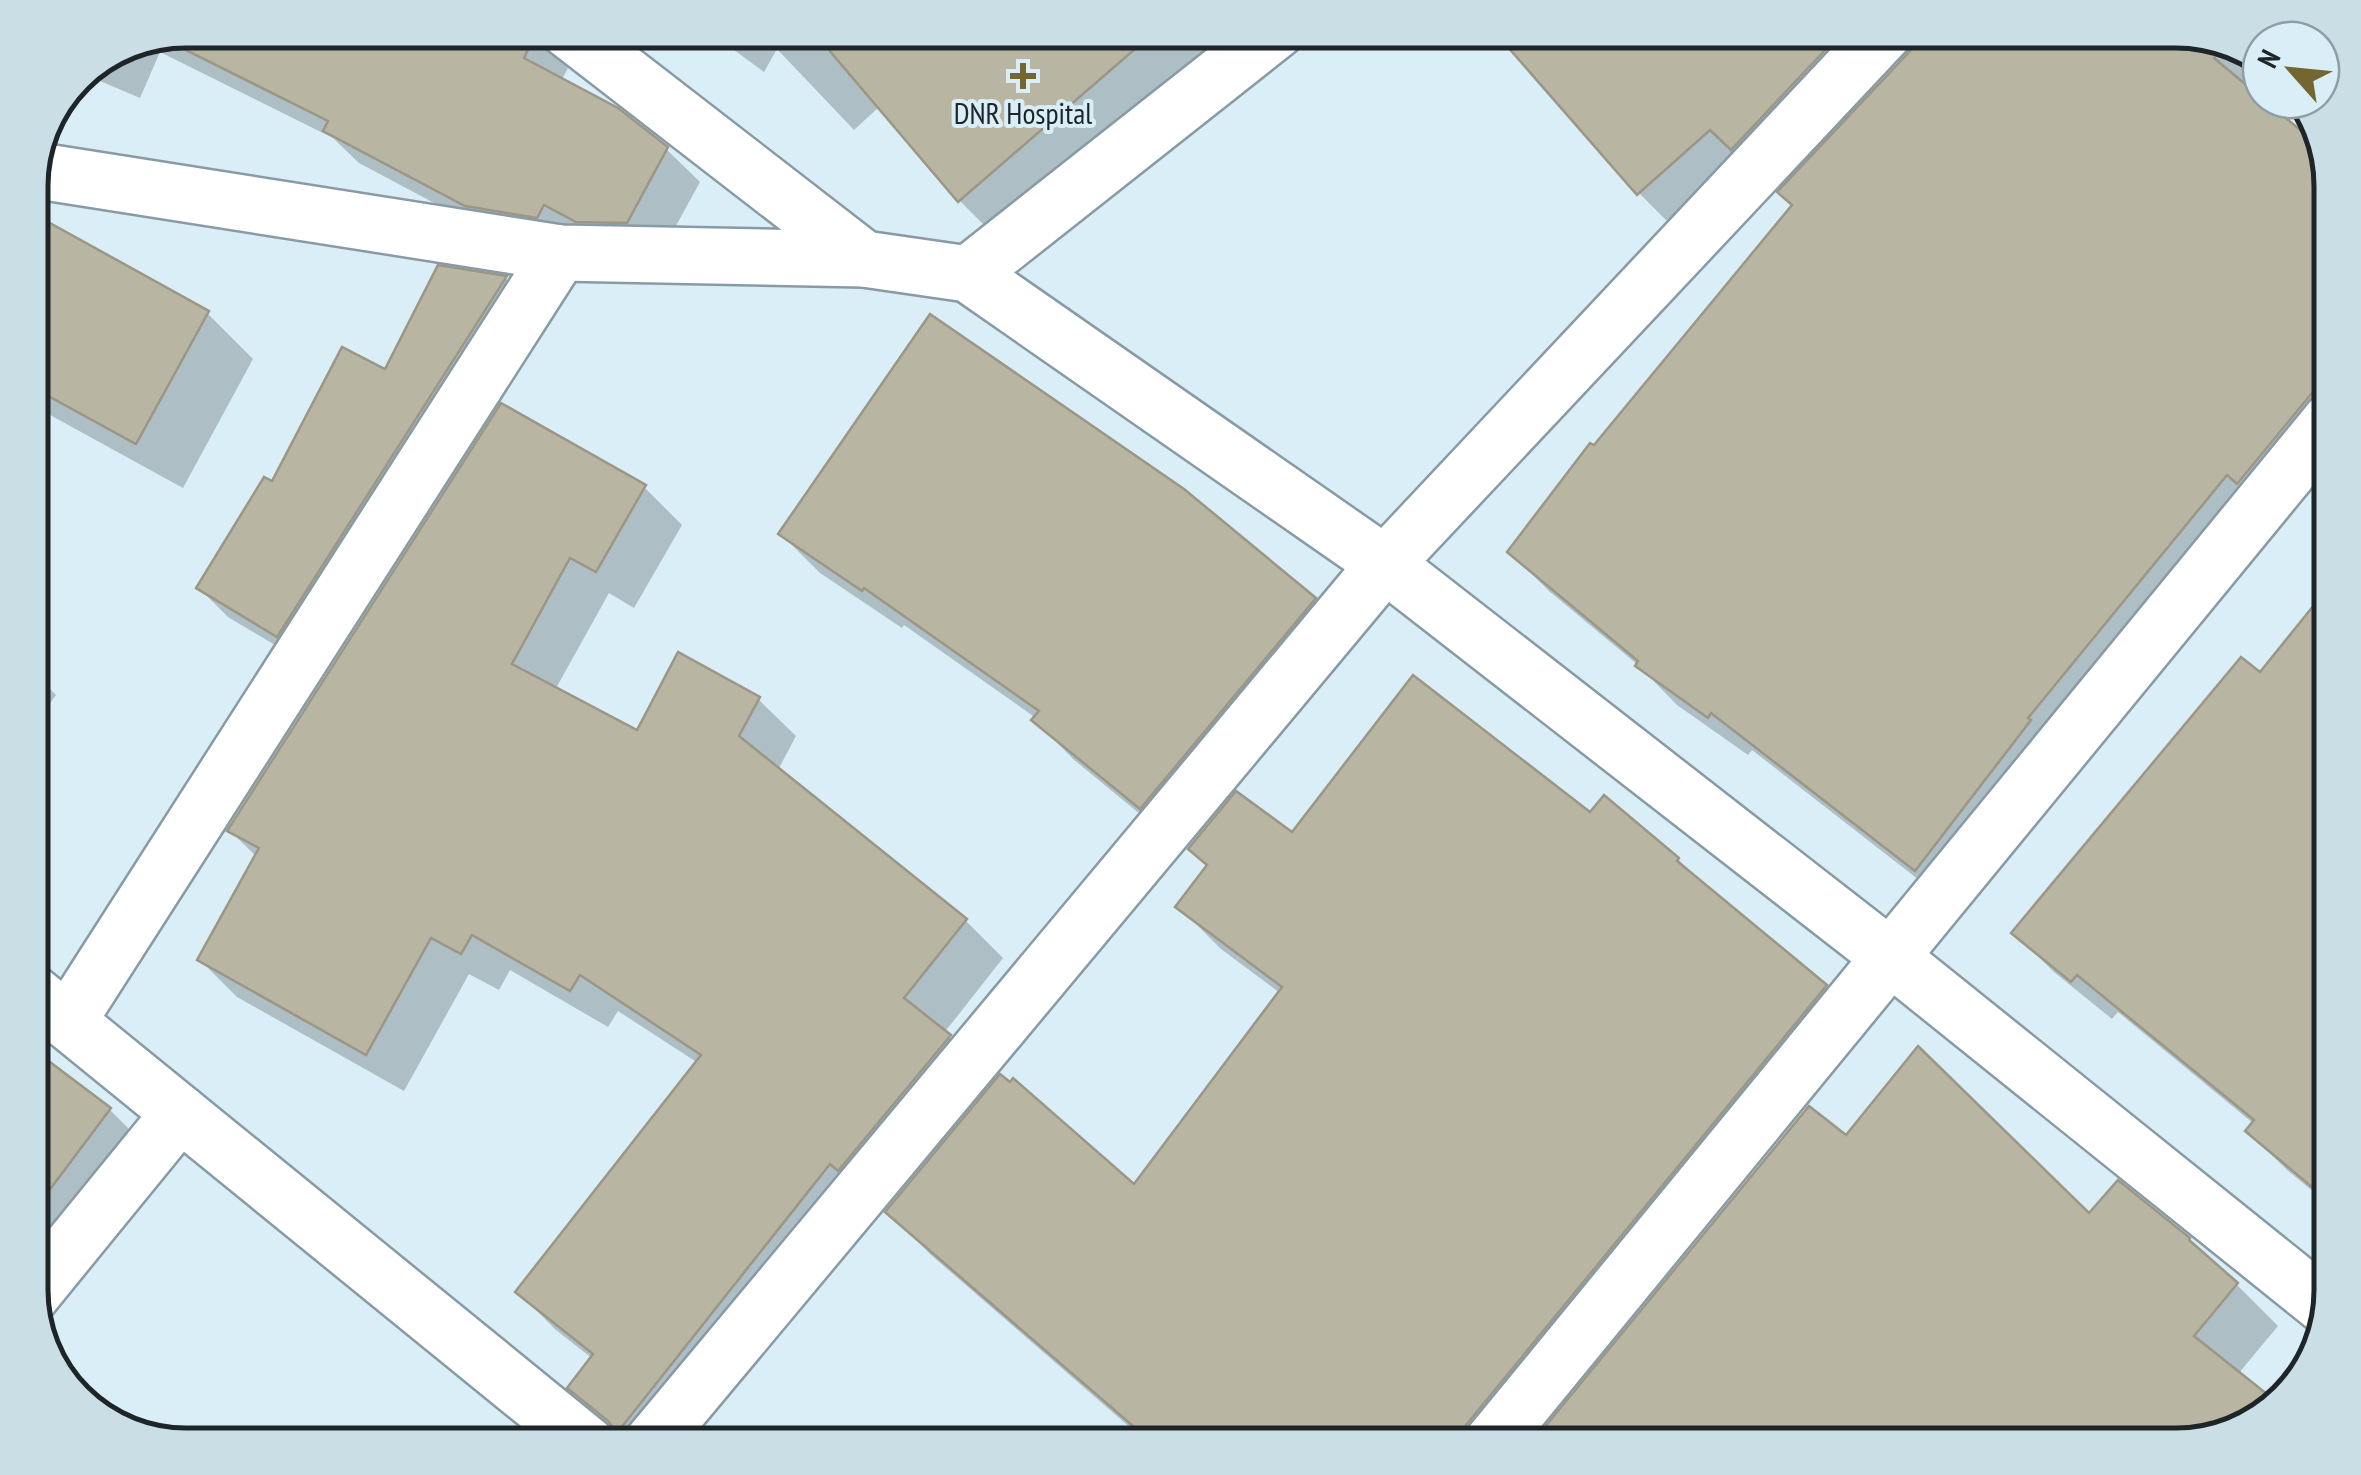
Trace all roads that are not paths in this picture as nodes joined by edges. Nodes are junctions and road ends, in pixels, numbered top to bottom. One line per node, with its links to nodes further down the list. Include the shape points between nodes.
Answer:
1 (591, 48): 6 (street)
2 (1254, 48): 7 (street)
3 (1870, 48): 9 (street)
4 (49, 172): 5 (street)
5 (560, 253): 6 (street); 11 (street)
6 (864, 259): 7 (street)
7 (968, 274): 9 (street)
8 (2314, 441): 10 (street)
9 (1385, 564): 10 (street); 16 (street)
10 (1889, 956): 14 (street); 17 (street)
11 (49, 1006): 12 (street)
12 (180, 1114): 13 (street); 15 (street)
13 (48, 1276)
14 (2313, 1298)
15 (567, 1428)
16 (664, 1428)
17 (1504, 1428)

